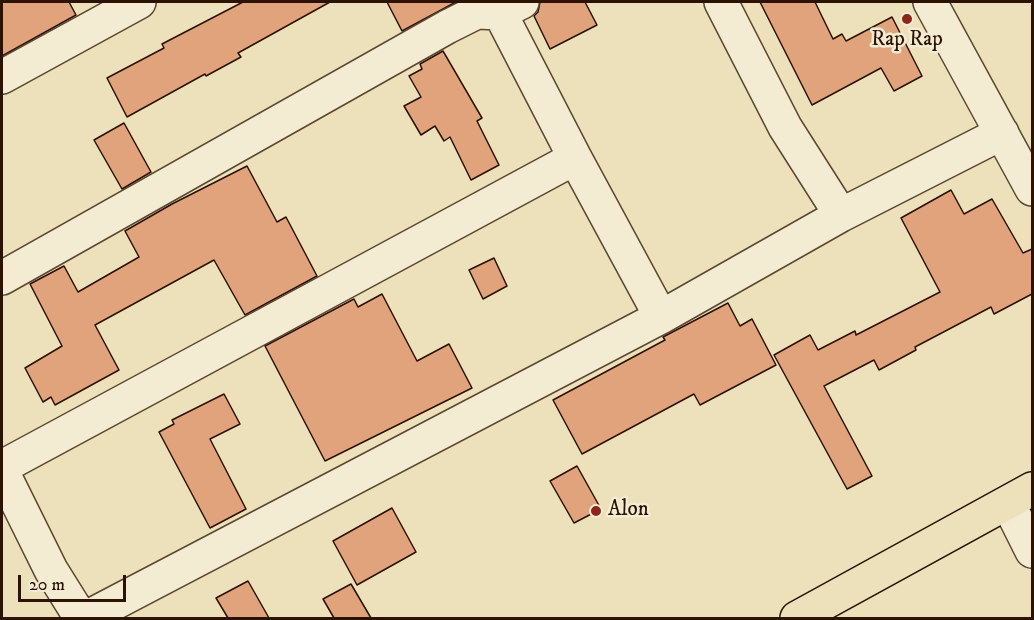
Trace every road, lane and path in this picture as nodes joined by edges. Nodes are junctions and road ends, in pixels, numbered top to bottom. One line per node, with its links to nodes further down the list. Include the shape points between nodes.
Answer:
1 (139, 2): 5 (street)
2 (721, 2): 9 (street, via 784,126)
3 (930, 2): 6 (street)
4 (511, 7): 7 (street); 10 (street, via 477,12 447,27)
5 (2, 77)
6 (1002, 133): 8 (street); 9 (street)
7 (575, 158): 11 (street); 12 (street)
8 (1032, 189)
9 (841, 215): 11 (street)
10 (2, 278)
11 (661, 317): 16 (street)
12 (2, 469): 15 (street, via 51,570)
13 (1020, 496): 14 (street); 17 (highway)
14 (1032, 551)
15 (81, 618)
16 (86, 618)
17 (797, 618)

